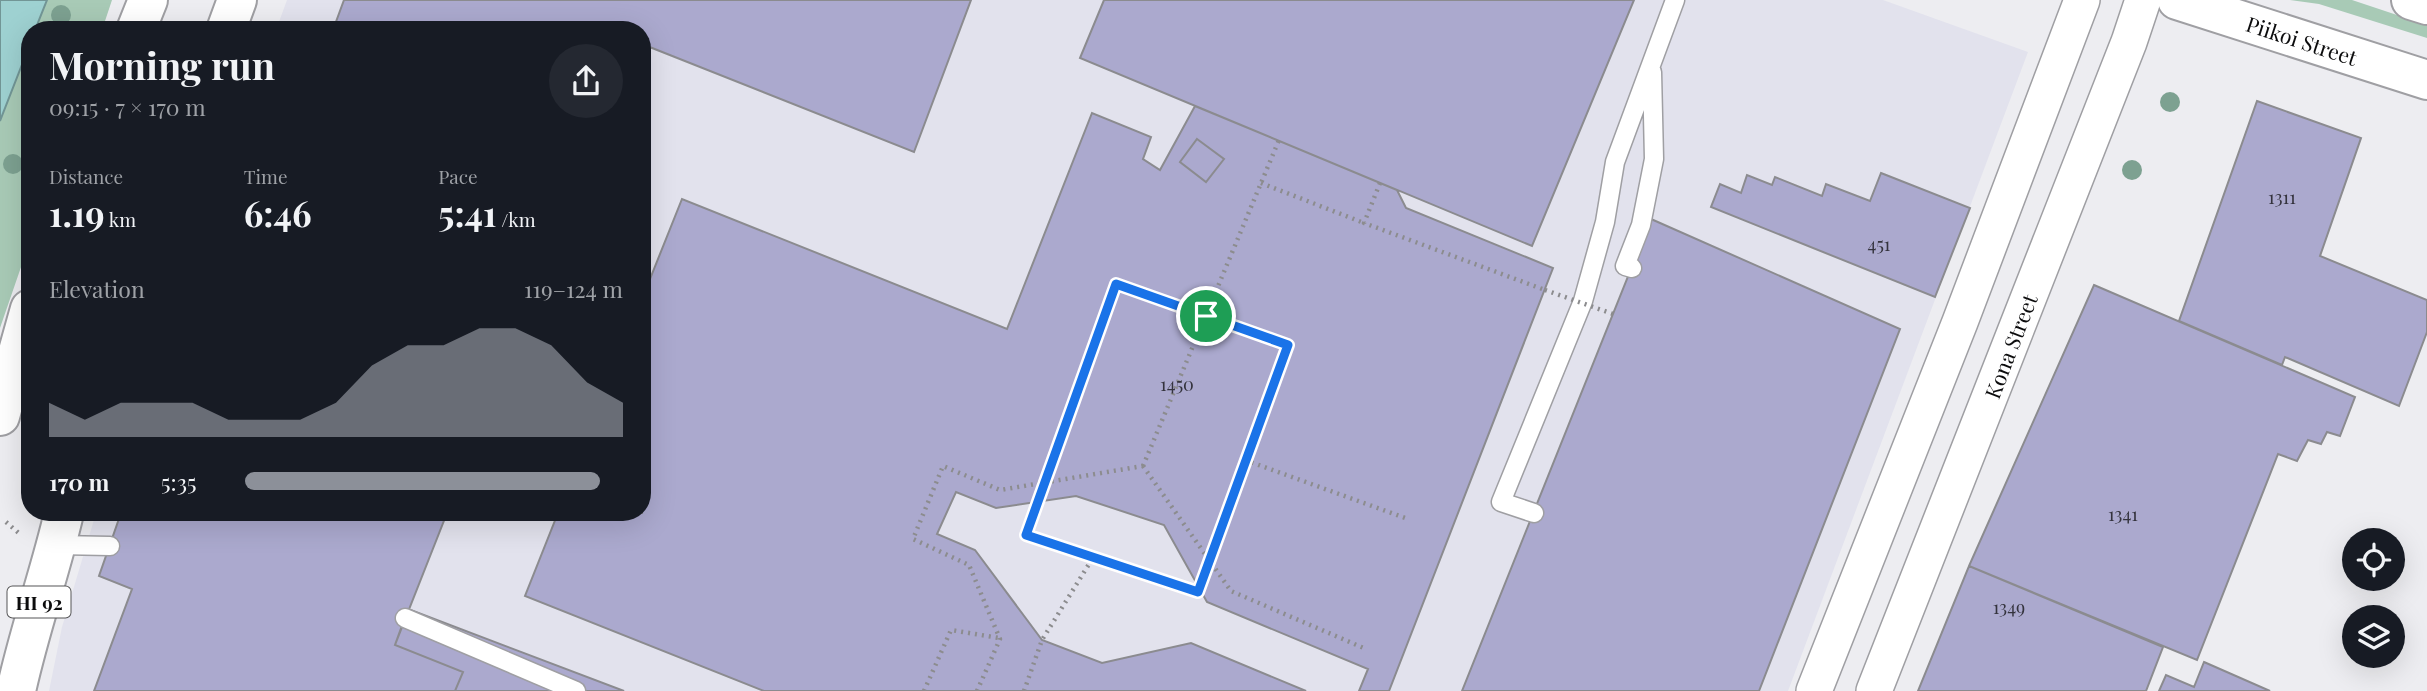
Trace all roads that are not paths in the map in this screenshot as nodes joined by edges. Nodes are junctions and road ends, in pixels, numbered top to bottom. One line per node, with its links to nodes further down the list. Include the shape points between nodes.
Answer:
1 (148, 0): 9 (main road)
2 (237, 0): 10 (main road)
3 (1675, 0): 11 (lane)
4 (2082, 0): 22 (street)
5 (2143, 0): 23 (street, Kona Street)
6 (2177, 0): 12 (main road, Piikoi Street)
7 (2411, 0): 8 (main road)
8 (2427, 5)
9 (140, 21)
10 (229, 21)
11 (1652, 61): 13 (lane, via 1654,159 1641,225 1625,266); 16 (lane, via 1615,162 1605,222 1583,301 1501,502)
12 (2427, 80)
13 (1632, 268)
14 (21, 341): 15 (main road)
15 (0, 416)
16 (1534, 513)
17 (60, 529): 18 (lane); 20 (main road, HI 92)
18 (110, 546)
19 (405, 618): 21 (lane)
20 (16, 691)
21 (576, 691)
22 (1814, 691)
23 (1874, 691)

